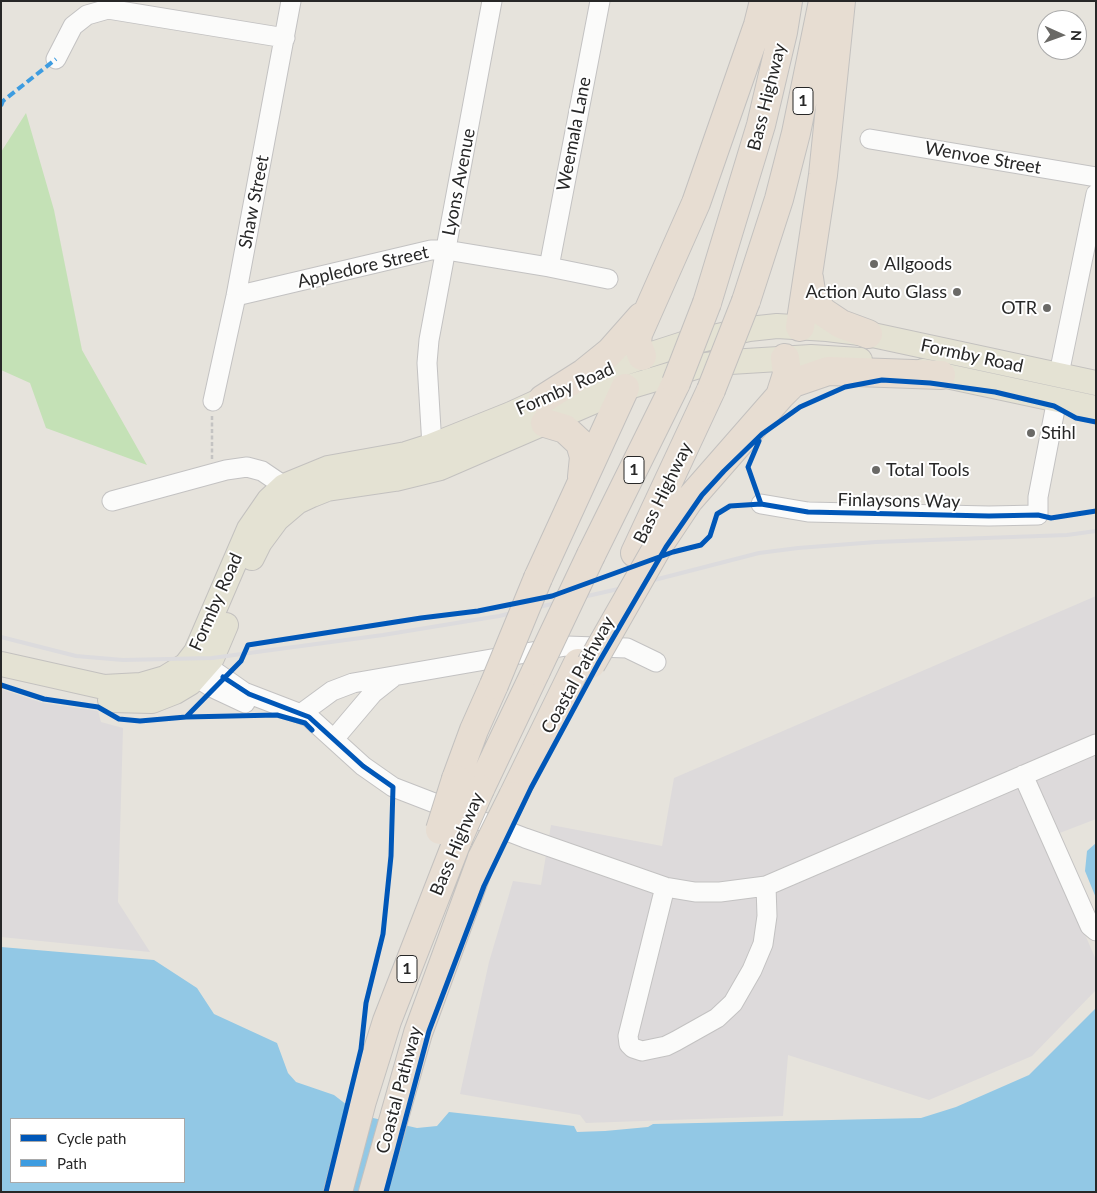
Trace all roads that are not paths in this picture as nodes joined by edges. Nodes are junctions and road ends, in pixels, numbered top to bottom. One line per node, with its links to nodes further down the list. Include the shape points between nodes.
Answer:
1 (291, 1): 8 (street, Shaw Street)
2 (492, 1): 13 (street, Lyons Avenue)
3 (600, 1): 14 (street, Weemala Lane)
4 (764, 1): 17 (highway, via 696,203)
5 (788, 1): 53 (highway, Bass Highway / 1, bridge, via 761,125 707,303 676,383 536,671)
6 (823, 1): 41 (highway, Bass Highway / 1, bridge, via 779,199 746,300)
7 (842, 1): 15 (highway)
8 (285, 38): 9 (street, via 108,9 87,15 73,26); 18 (street, Shaw Street)
9 (56, 59)
10 (870, 139): 11 (street, Wenvoe Street)
11 (1096, 177)
12 (1096, 194): 25 (street)
13 (446, 250): 14 (street, Appledore Street); 18 (street, Appledore Street, via 431,250); 34 (street, Lyons Avenue, via 427,363)
14 (549, 267): 16 (street, Appledore Street)
15 (810, 271): 19 (highway); 20 (highway, via 810,294 818,307 834,320)
16 (608, 279)
17 (656, 292): 22 (highway, via 638,334 637,343); 33 (highway, via 632,329)
18 (236, 296): 31 (street, Shaw Street)
19 (800, 327): 20 (main road, Formby Road); 21 (main road, Formby Road, via 749,329); 23 (main road)
20 (868, 334): 25 (main road, Formby Road)
21 (708, 338): 22 (main road, Formby Road); 23 (main road, via 756,340)
22 (642, 356): 24 (main road, via 664,368); 28 (main road); 33 (main road, Formby Road)
23 (774, 356): 24 (main road, Formby Road); 26 (main road, Formby Road, via 854,359); 29 (highway, via 787,374)
24 (699, 366): 28 (main road, Formby Road)
25 (1059, 374): 27 (main road, Formby Road); 30 (main road)
26 (941, 375): 29 (highway, via 828,371 793,383); 30 (main road, Formby Road)
27 (1096, 383)
28 (625, 388): 33 (main road, Formby Road); 37 (highway)
29 (780, 396): 41 (highway)
30 (1057, 399): 32 (main road, Formby Road); 40 (street, Finlaysons Way, via 1038,497 1038,515 808,512)
31 (212, 401)
32 (1096, 408)
33 (544, 411): 34 (main road, Formby Road); 35 (main road, Formby Road); 37 (highway, via 580,443 584,451)
34 (441, 442): 35 (main road); 36 (main road); 38 (main road, Formby Road, via 406,454 333,466)
35 (458, 461): 36 (main road, Formby Road)
36 (433, 470): 38 (main road, Formby Road, via 395,479)
37 (580, 483): 53 (highway, bridge, via 474,730)
38 (290, 494): 39 (street, via 255,468 237,468); 44 (main road, Formby Road, via 260,542 223,634)
39 (112, 502)
40 (760, 504)
41 (646, 550): 58 (highway, Bass Highway / 1, bridge, via 482,858 418,1033)
42 (656, 662): 46 (street, via 627,648 566,646)
43 (1, 664): 45 (main road)
44 (194, 667): 45 (main road, Formby Road, via 155,682 124,687); 47 (main road, Formby Road); 48 (street, via 233,699); 49 (street, via 244,692)
45 (36, 673): 47 (main road, Formby Road, via 77,693 118,701 146,702)
46 (396, 676): 49 (street, via 342,686); 50 (street, via 373,692)
47 (175, 692): 48 (street, via 196,694 234,705)
48 (259, 706): 49 (street)
49 (298, 711): 50 (street)
50 (334, 739): 55 (street, via 362,766 393,787)
51 (1096, 744): 52 (street)
52 (1023, 775): 54 (street); 56 (street, via 1090,926)
53 (468, 784): 57 (highway, bridge, via 377,1028)
54 (766, 886): 55 (street, via 720,892); 55 (street, via 767,916 763,944 733,1003 717,1018 676,1041 642,1051 629,1044 628,1036)
55 (665, 887)
56 (1096, 931)
57 (338, 1192)
58 (373, 1192)

